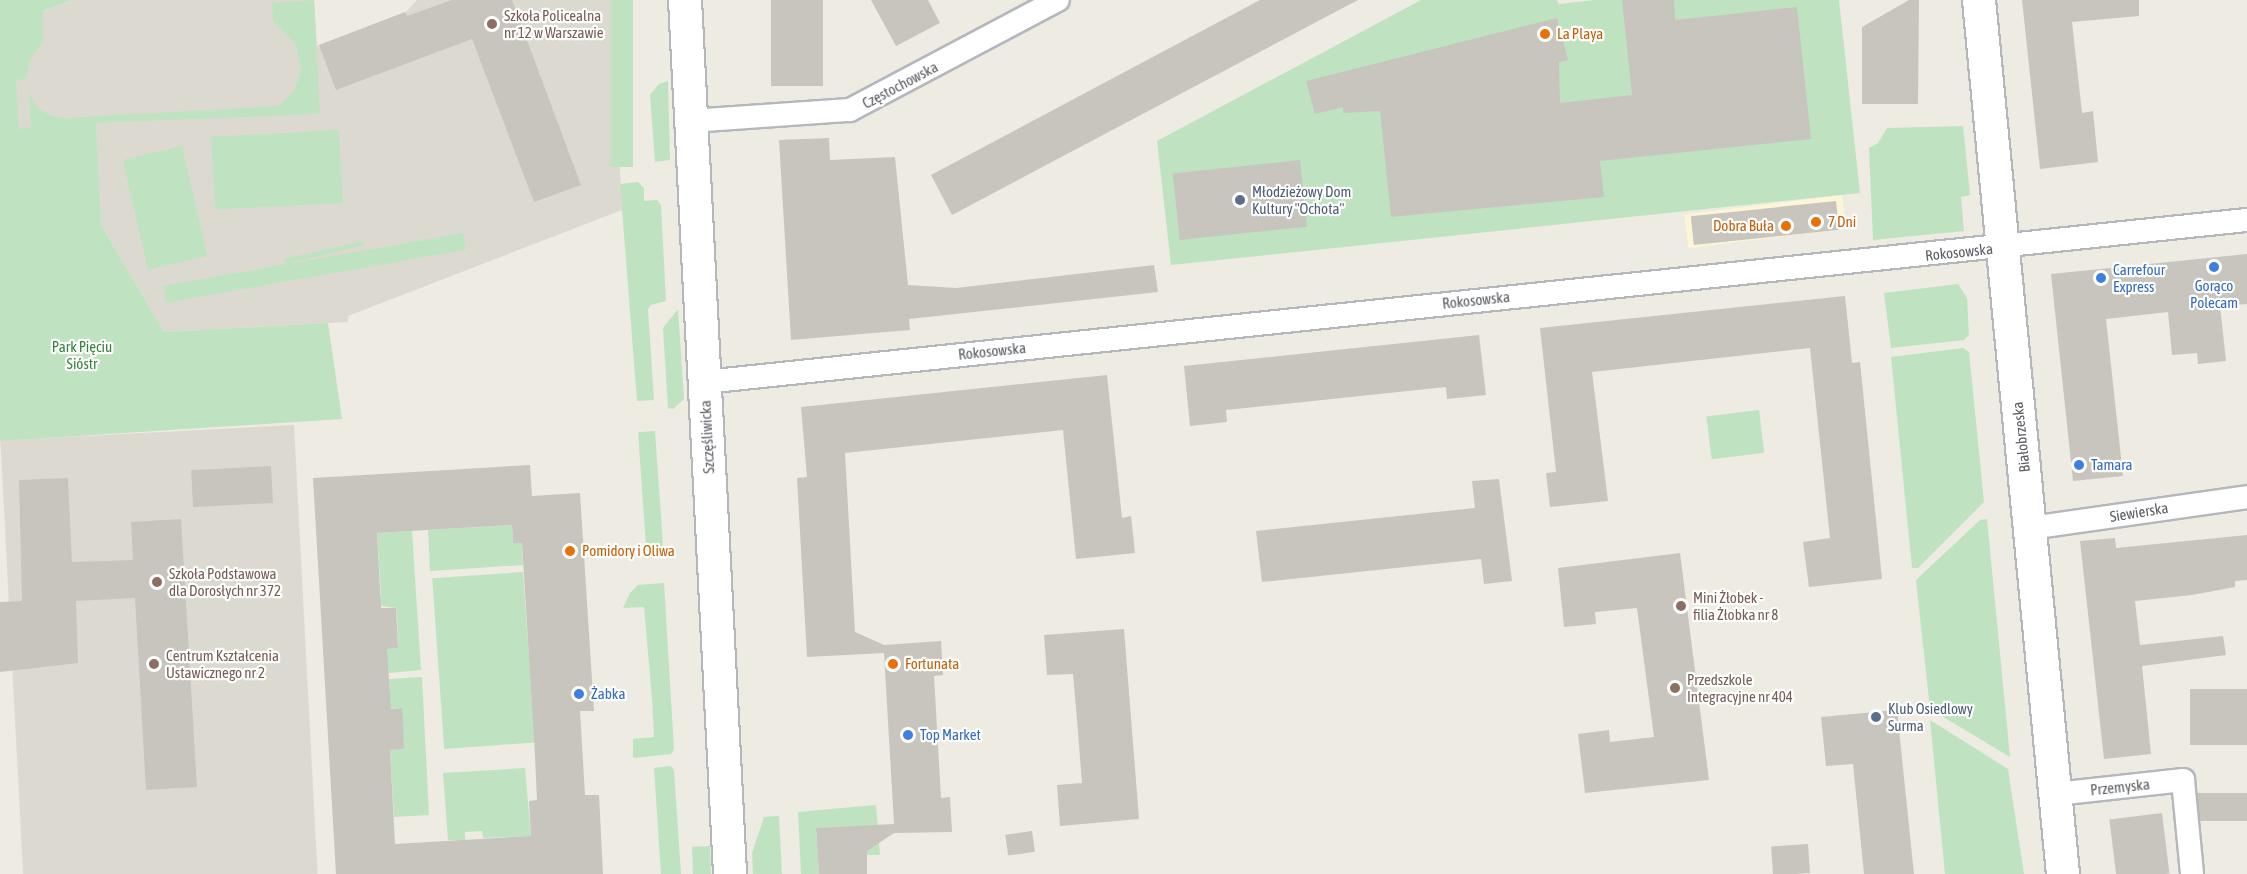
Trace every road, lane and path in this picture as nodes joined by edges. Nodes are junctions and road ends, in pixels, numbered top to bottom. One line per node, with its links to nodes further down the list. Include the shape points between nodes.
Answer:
1 (685, 0): 4 (street, Szczęśliwicka)
2 (1058, 0): 4 (street, Częstochowska, via 850,110)
3 (1979, 0): 6 (street, Białobrzeska)
4 (691, 121): 7 (street, Szczęśliwicka)
5 (2247, 220): 6 (street, Rokosowska)
6 (2003, 247): 7 (street, Rokosowska); 9 (street, Białobrzeska)
7 (705, 382): 11 (street, Szczęśliwicka)
8 (2247, 497): 9 (street, Siewierska)
9 (2030, 528): 10 (street, Białobrzeska)
10 (2056, 794): 12 (street, Białobrzeska); 13 (street, Przemyska, via 2183,780)
11 (730, 874)
12 (2063, 874)
13 (2192, 874)

